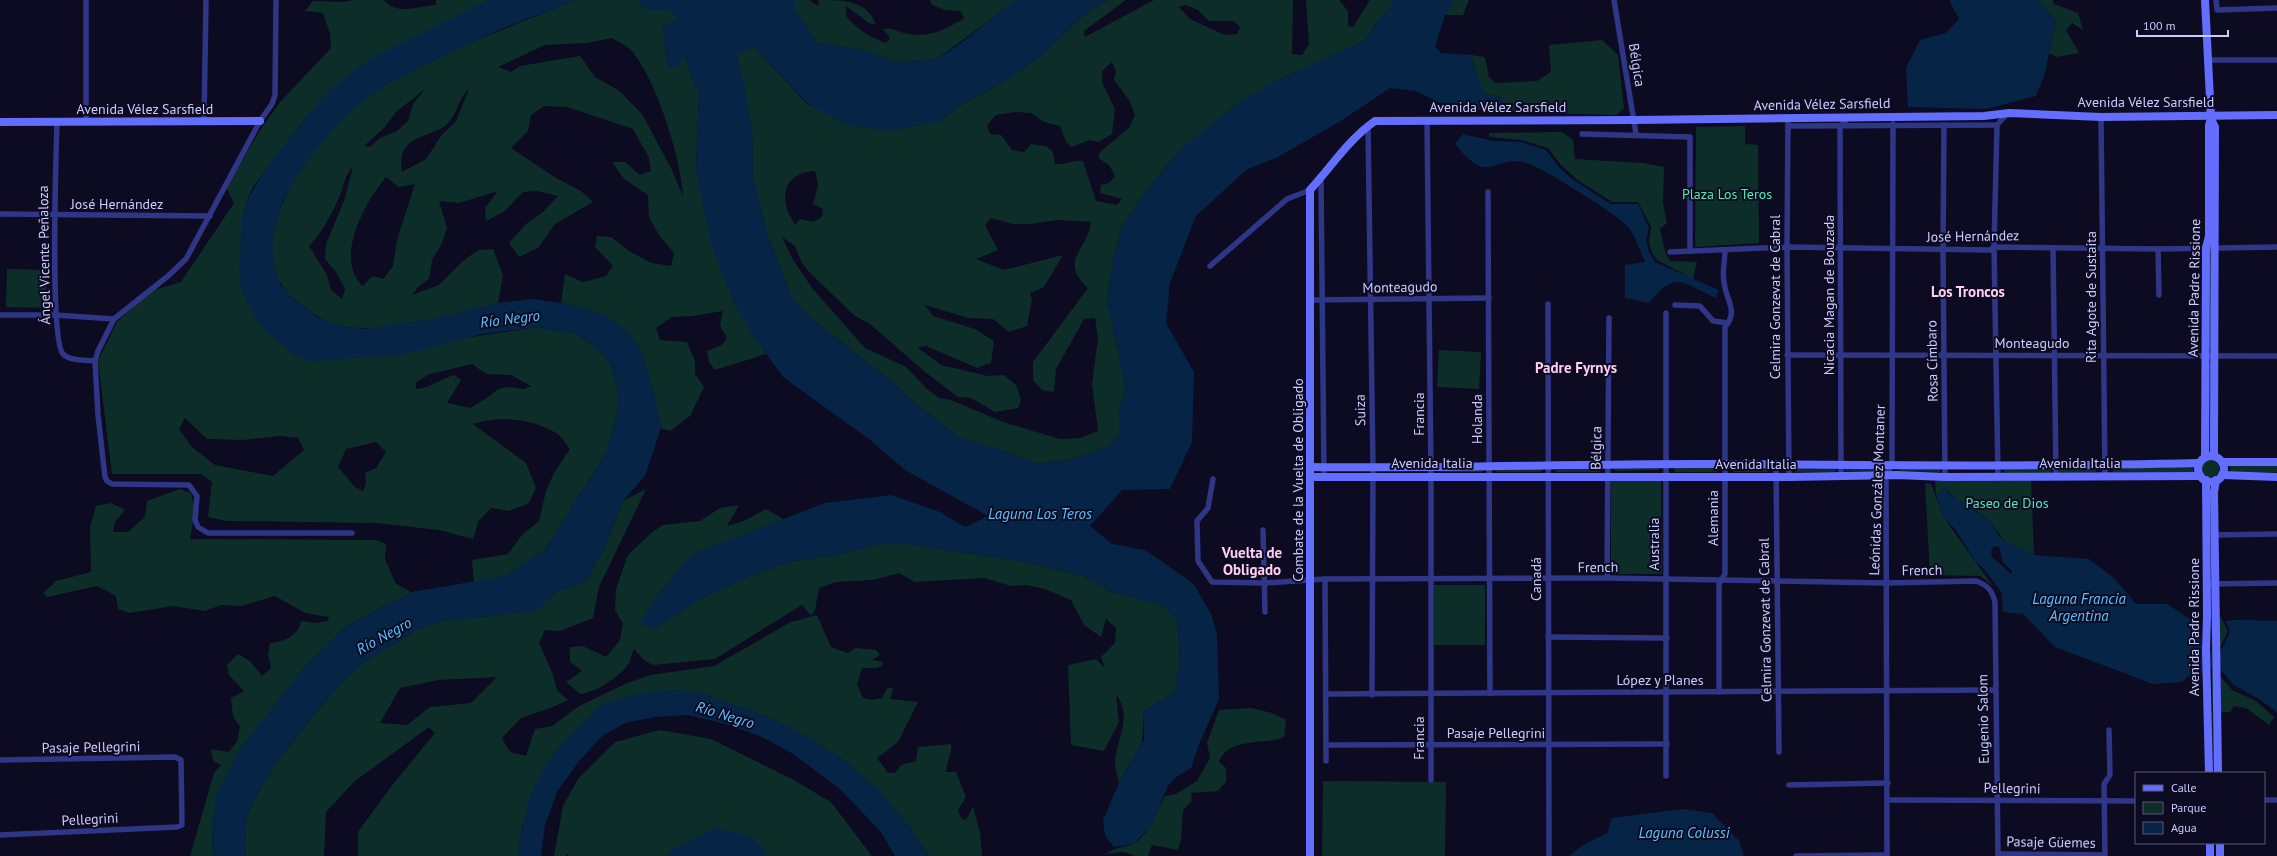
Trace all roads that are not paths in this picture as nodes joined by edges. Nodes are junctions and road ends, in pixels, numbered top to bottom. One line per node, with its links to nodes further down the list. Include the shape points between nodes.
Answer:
1 (86, 0): 21 (street)
2 (206, 0): 17 (street)
3 (276, 0): 18 (street, via 275,95)
4 (1614, 0): 16 (street, Bélgica)
5 (2205, 1): 6 (street); 8 (main road, Avenida Padre Rissione)
6 (2216, 1): 7 (street, via 2217,10)
7 (2277, 8)
8 (2207, 60): 9 (street); 14 (main road, Avenida Padre Rissione)
9 (2277, 60)
10 (2008, 113): 12 (main road, Avenida Vélez Sarsfield, via 1984,116); 13 (main road, Avenida Vélez Sarsfield); 25 (street)
11 (2277, 115): 14 (main road, Avenida Vélez Sarsfield)
12 (1846, 117): 22 (main road, Avenida Vélez Sarsfield); 27 (street)
13 (2101, 117): 14 (main road, Avenida Vélez Sarsfield); 40 (street, Rita Agote de Sustaita)
14 (2211, 117): 41 (main road, Avenida Padre Rissione); 42 (main road, Avenida Padre Rissione, via 2215,127)
15 (1427, 120): 16 (main road, Avenida Vélez Sarsfield); 26 (main road, Avenida Vélez Sarsfield, via 1375,121); 54 (street, Francia)
16 (1634, 120): 22 (main road, Avenida Vélez Sarsfield); 29 (street, Bélgica)
17 (204, 121): 18 (main road, Avenida Vélez Sarsfield); 21 (main road, Avenida Vélez Sarsfield)
18 (260, 121): 35 (street)
19 (0, 122): 20 (main road, Avenida Vélez Sarsfield)
20 (57, 122): 21 (main road, Avenida Vélez Sarsfield); 34 (street, Ángel Vicente Peñaloza)
21 (86, 122)
22 (1788, 122): 27 (street, Avenida Vélez Sarsfield); 38 (street, Celmira Gonzevat de Cabral)
23 (1893, 124): 24 (street, Avenida Vélez Sarsfield); 27 (street, Avenida Vélez Sarsfield); 44 (street, Leónidas González Montaner)
24 (1944, 125): 25 (street, Avenida Vélez Sarsfield); 47 (street, Rosa Címbaro)
25 (1997, 125): 36 (street)
26 (1368, 126): 30 (main road, via 1338,156); 53 (street, Suiza)
27 (1840, 126): 43 (street, Nicacia Magan de Bouzada)
28 (1582, 134): 29 (street)
29 (1636, 134): 48 (street, via 1690,137)
30 (1321, 178): 31 (main road); 56 (street)
31 (1310, 190): 50 (street, via 1287,199); 55 (main road, Combate de la Vuelta de Obligado)
32 (1488, 192): 52 (street, Holanda)
33 (0, 214): 34 (street, José Hernández)
34 (55, 216): 35 (street, José Hernández); 61 (street, Ángel Vicente Peñaloza)
35 (210, 216): 63 (street, via 186,259)
36 (1994, 247): 39 (street, José Hernández); 47 (street, José Hernández, via 1990,250); 69 (street)
37 (2277, 247): 42 (street, José Hernández)
38 (1786, 248): 43 (street, José Hernández); 46 (street, José Hernández); 66 (street, Celmira Gonzevat de Cabral)
39 (2053, 248): 40 (street, José Hernández); 70 (street)
40 (2104, 248): 45 (street, José Hernández); 65 (street, Rita Agote de Sustaita)
41 (2206, 248): 42 (street, José Hernández); 45 (street, José Hernández); 71 (main road, Avenida Padre Rissione)
42 (2215, 248): 72 (main road, Avenida Padre Rissione)
43 (1841, 249): 44 (street, José Hernández); 74 (street, Nicacia Magan de Bouzada)
44 (1892, 249): 47 (street, José Hernández); 67 (street, Leónidas González Montaner)
45 (2158, 249): 51 (street)
46 (1725, 250): 48 (street, José Hernández); 64 (street, Alemania, via 1724,282 1732,312)
47 (1943, 250): 68 (street, Rosa Címbaro)
48 (1690, 251): 49 (street, José Hernández)
49 (1670, 252)
50 (1210, 266)
51 (2159, 295)
52 (1489, 298): 54 (street, Monteagudo); 86 (street, Holanda)
53 (1371, 299): 54 (street, Monteagudo); 56 (street, Monteagudo); 92 (street, Suiza)
54 (1430, 299): 93 (street, Francia)
55 (1311, 300): 56 (street, Monteagudo); 96 (main road, Combate de la Vuelta de Obligado)
56 (1322, 300): 97 (street)
57 (1548, 304): 94 (street, Canadá)
58 (1675, 305): 64 (street, via 1700,306 1713,321)
59 (1666, 313): 88 (street, Australia)
60 (0, 315): 61 (street)
61 (56, 315): 63 (street); 75 (street, Ángel Vicente Peñaloza, via 59,348 63,354 68,358)
62 (1609, 318): 87 (street, Bélgica)
63 (114, 319): 75 (street)
64 (1728, 324): 80 (street, Alemania, via 1725,327)
65 (2102, 354): 70 (street, Monteagudo); 71 (street, Monteagudo); 91 (street, Rita Agote de Sustaita)
66 (1787, 355): 74 (street, Monteagudo); 82 (street, Celmira Gonzevat de Cabral)
67 (1892, 356): 68 (street, Monteagudo); 74 (street, Monteagudo); 83 (street, Leónidas González Montaner)
68 (1944, 356): 69 (street, Monteagudo); 84 (street, Rosa Címbaro)
69 (1997, 356): 70 (street, Monteagudo); 95 (street)
70 (2055, 356): 90 (street)
71 (2206, 356): 72 (street, Monteagudo); 77 (main road, Avenida Padre Rissione)
72 (2215, 356): 73 (street, Monteagudo); 76 (main road, Avenida Padre Rissione)
73 (2277, 356)
74 (1841, 357): 89 (street, Nicacia Magan de Bouzada)
75 (95, 361): 120 (street, via 98,415 107,482 189,485 197,496 195,520 198,528 208,533)
76 (2214, 456): 77 (main road); 78 (main road)
77 (2205, 457): 85 (main road)
78 (2222, 462): 79 (main road); 117 (main road, via 2224,468)
79 (2277, 462)
80 (1725, 464): 81 (main road, Avenida Italia); 88 (main road, Avenida Italia); 112 (street, Alemania)
81 (1776, 464): 82 (main road, Avenida Italia); 105 (street, Celmira Gonzevat de Cabral)
82 (1789, 464): 89 (main road, Avenida Italia); 113 (street, Celmira Gonzevat de Cabral)
83 (1892, 464): 84 (main road, Avenida Italia); 89 (main road, Avenida Italia); 99 (street, Leónidas González Montaner)
84 (1946, 464): 95 (main road, Avenida Italia); 114 (street, Rosa Címbaro)
85 (2199, 464): 91 (main road, Avenida Italia); 116 (main road, via 2198,471)
86 (1489, 465): 93 (main road, Avenida Italia); 94 (main road, Avenida Italia); 103 (street, Holanda)
87 (1608, 465): 88 (main road, Avenida Italia); 94 (main road, Avenida Italia); 110 (street, Bélgica)
88 (1667, 465): 111 (street, Australia)
89 (1842, 465): 98 (street, Nicacia Magan de Bouzada)
90 (2055, 465): 91 (main road, Avenida Italia); 95 (main road, Avenida Italia); 107 (street)
91 (2104, 465): 108 (street, Rita Agote de Sustaita)
92 (1373, 466): 93 (main road, Avenida Italia); 97 (main road, Avenida Italia); 101 (street, Suiza)
93 (1431, 466): 102 (street, Francia)
94 (1549, 466): 104 (street, Canadá)
95 (1999, 466): 106 (street)
96 (1311, 467): 97 (main road, Avenida Italia); 109 (main road, Combate de la Vuelta de Obligado)
97 (1324, 468): 100 (street)
98 (1841, 475): 99 (main road, Avenida Italia); 113 (main road, Avenida Italia)
99 (1886, 475): 114 (main road, Avenida Italia); 134 (street, Leónidas González Montaner)
100 (1324, 476): 101 (main road, Avenida Italia); 109 (main road, Avenida Italia)
101 (1373, 476): 102 (main road, Avenida Italia); 129 (street, Suiza)
102 (1431, 476): 103 (main road, Avenida Italia); 126 (street, Francia)
103 (1490, 476): 104 (main road, Avenida Italia); 130 (street, Holanda)
104 (1549, 476): 110 (main road, Avenida Italia); 131 (street, Canadá)
105 (1775, 476): 112 (main road, Avenida Italia); 113 (main road, Avenida Italia); 132 (street, Celmira Gonzevat de Cabral)
106 (1998, 476): 107 (main road, Avenida Italia); 114 (main road, Avenida Italia)
107 (2056, 476): 108 (main road, Avenida Italia)
108 (2105, 476): 116 (main road, Avenida Italia)
109 (1311, 477): 128 (main road, Combate de la Vuelta de Obligado)
110 (1608, 477): 111 (main road, Avenida Italia); 123 (street, Bélgica)
111 (1666, 477): 112 (main road, Avenida Italia); 124 (street, Australia)
112 (1725, 477): 127 (street, Alemania, via 1725,574)
113 (1789, 477)
114 (1945, 477)
115 (2277, 477): 117 (main road)
116 (2203, 478): 117 (main road); 122 (main road, Avenida Padre Rissione)
117 (2219, 478): 122 (main road, Avenida Padre Rissione, via 2214,492)
118 (1213, 480): 133 (street, French, via 1208,508 1197,521 1198,561 1212,582)
119 (1263, 530): 133 (street)
120 (352, 533)
121 (2277, 534): 122 (street)
122 (2210, 535): 137 (main road, Avenida Padre Rissione); 138 (main road, Avenida Padre Rissione)
123 (1607, 578): 124 (street, French); 131 (street, French)
124 (1666, 578): 127 (street, French); 141 (street, Australia)
125 (1325, 579): 128 (street, French); 129 (street, French); 149 (street, Combate de la Vuelta de Obligado)
126 (1431, 579): 129 (street, French); 130 (street, French); 150 (street, Francia)
127 (1722, 579): 132 (street, French); 146 (street, Alemania, via 1719,584)
128 (1311, 580): 133 (street, French); 178 (main road, Combate de la Vuelta de Obligado)
129 (1372, 580): 151 (street, Suiza)
130 (1490, 580): 131 (street, French); 148 (street, Holanda)
131 (1547, 580): 140 (street, Canadá)
132 (1777, 581): 134 (street, French); 147 (street, Celmira Gonzevat de Cabral)
133 (1265, 583): 139 (street)
134 (1886, 583): 136 (street, French, via 1976,581); 143 (street, Leónidas González Montaner)
135 (2277, 583): 138 (street)
136 (1985, 584): 142 (street, Eugenio Salom, via 1992,592 1995,602)
137 (2207, 584): 138 (street); 160 (main road, Avenida Padre Rissione)
138 (2216, 584): 161 (main road, Avenida Padre Rissione)
139 (1265, 612)
140 (1548, 637): 141 (street); 144 (street, Canadá)
141 (1667, 638): 145 (street, Australia)
142 (1995, 690): 143 (street, López y Planes); 167 (street, Eugenio Salom)
143 (1887, 691): 147 (street, López y Planes); 164 (street, Leónidas González Montaner)
144 (1549, 692): 145 (street, López y Planes); 148 (street, López y Planes); 156 (street, Canadá)
145 (1667, 692): 146 (street, López y Planes); 153 (street, Australia)
146 (1719, 692): 147 (street, López y Planes)
147 (1779, 692): 157 (street, Celmira Gonzevat de Cabral)
148 (1490, 693): 150 (street, López y Planes)
149 (1326, 694): 151 (street, López y Planes); 154 (street, Combate de la Vuelta de Obligado)
150 (1431, 694): 151 (street, López y Planes); 155 (street, Francia)
151 (1372, 695)
152 (2109, 730): 171 (street, via 2110,775 2104,784)
153 (1667, 744): 156 (street, Pasaje Pellegrini); 162 (street, Australia)
154 (1326, 745): 155 (street, Pasaje Pellegrini); 159 (street, Combate de la Vuelta de Obligado)
155 (1432, 745): 156 (street, Pasaje Pellegrini); 163 (street, Francia)
156 (1548, 745): 176 (street, Canadá)
157 (1779, 752)
158 (0, 760): 172 (street, Pasaje Pellegrini, via 175,757 181,760)
159 (1326, 761)
160 (2209, 772)
161 (2218, 772)
162 (1666, 776)
163 (1431, 780)
164 (1888, 783): 165 (street); 166 (street, Leónidas González Montaner)
165 (1788, 785)
166 (1888, 800): 167 (street, Pellegrini); 180 (street, Leónidas González Montaner)
167 (1997, 800): 171 (street, Pellegrini); 177 (street, Eugenio Salom)
168 (2265, 800): 169 (street)
169 (2277, 800)
170 (2135, 801): 171 (street, Pellegrini)
171 (2105, 802): 181 (street)
172 (182, 825): 173 (street, Pellegrini)
173 (0, 835)
174 (2210, 844): 182 (main road)
175 (2220, 844): 183 (main road)
176 (1549, 855)
177 (1998, 855): 181 (street, Pasaje Güemes)
178 (1310, 856)
179 (1796, 856): 180 (street)
180 (1887, 856)
181 (2105, 856)
182 (2210, 856)
183 (2220, 856)

